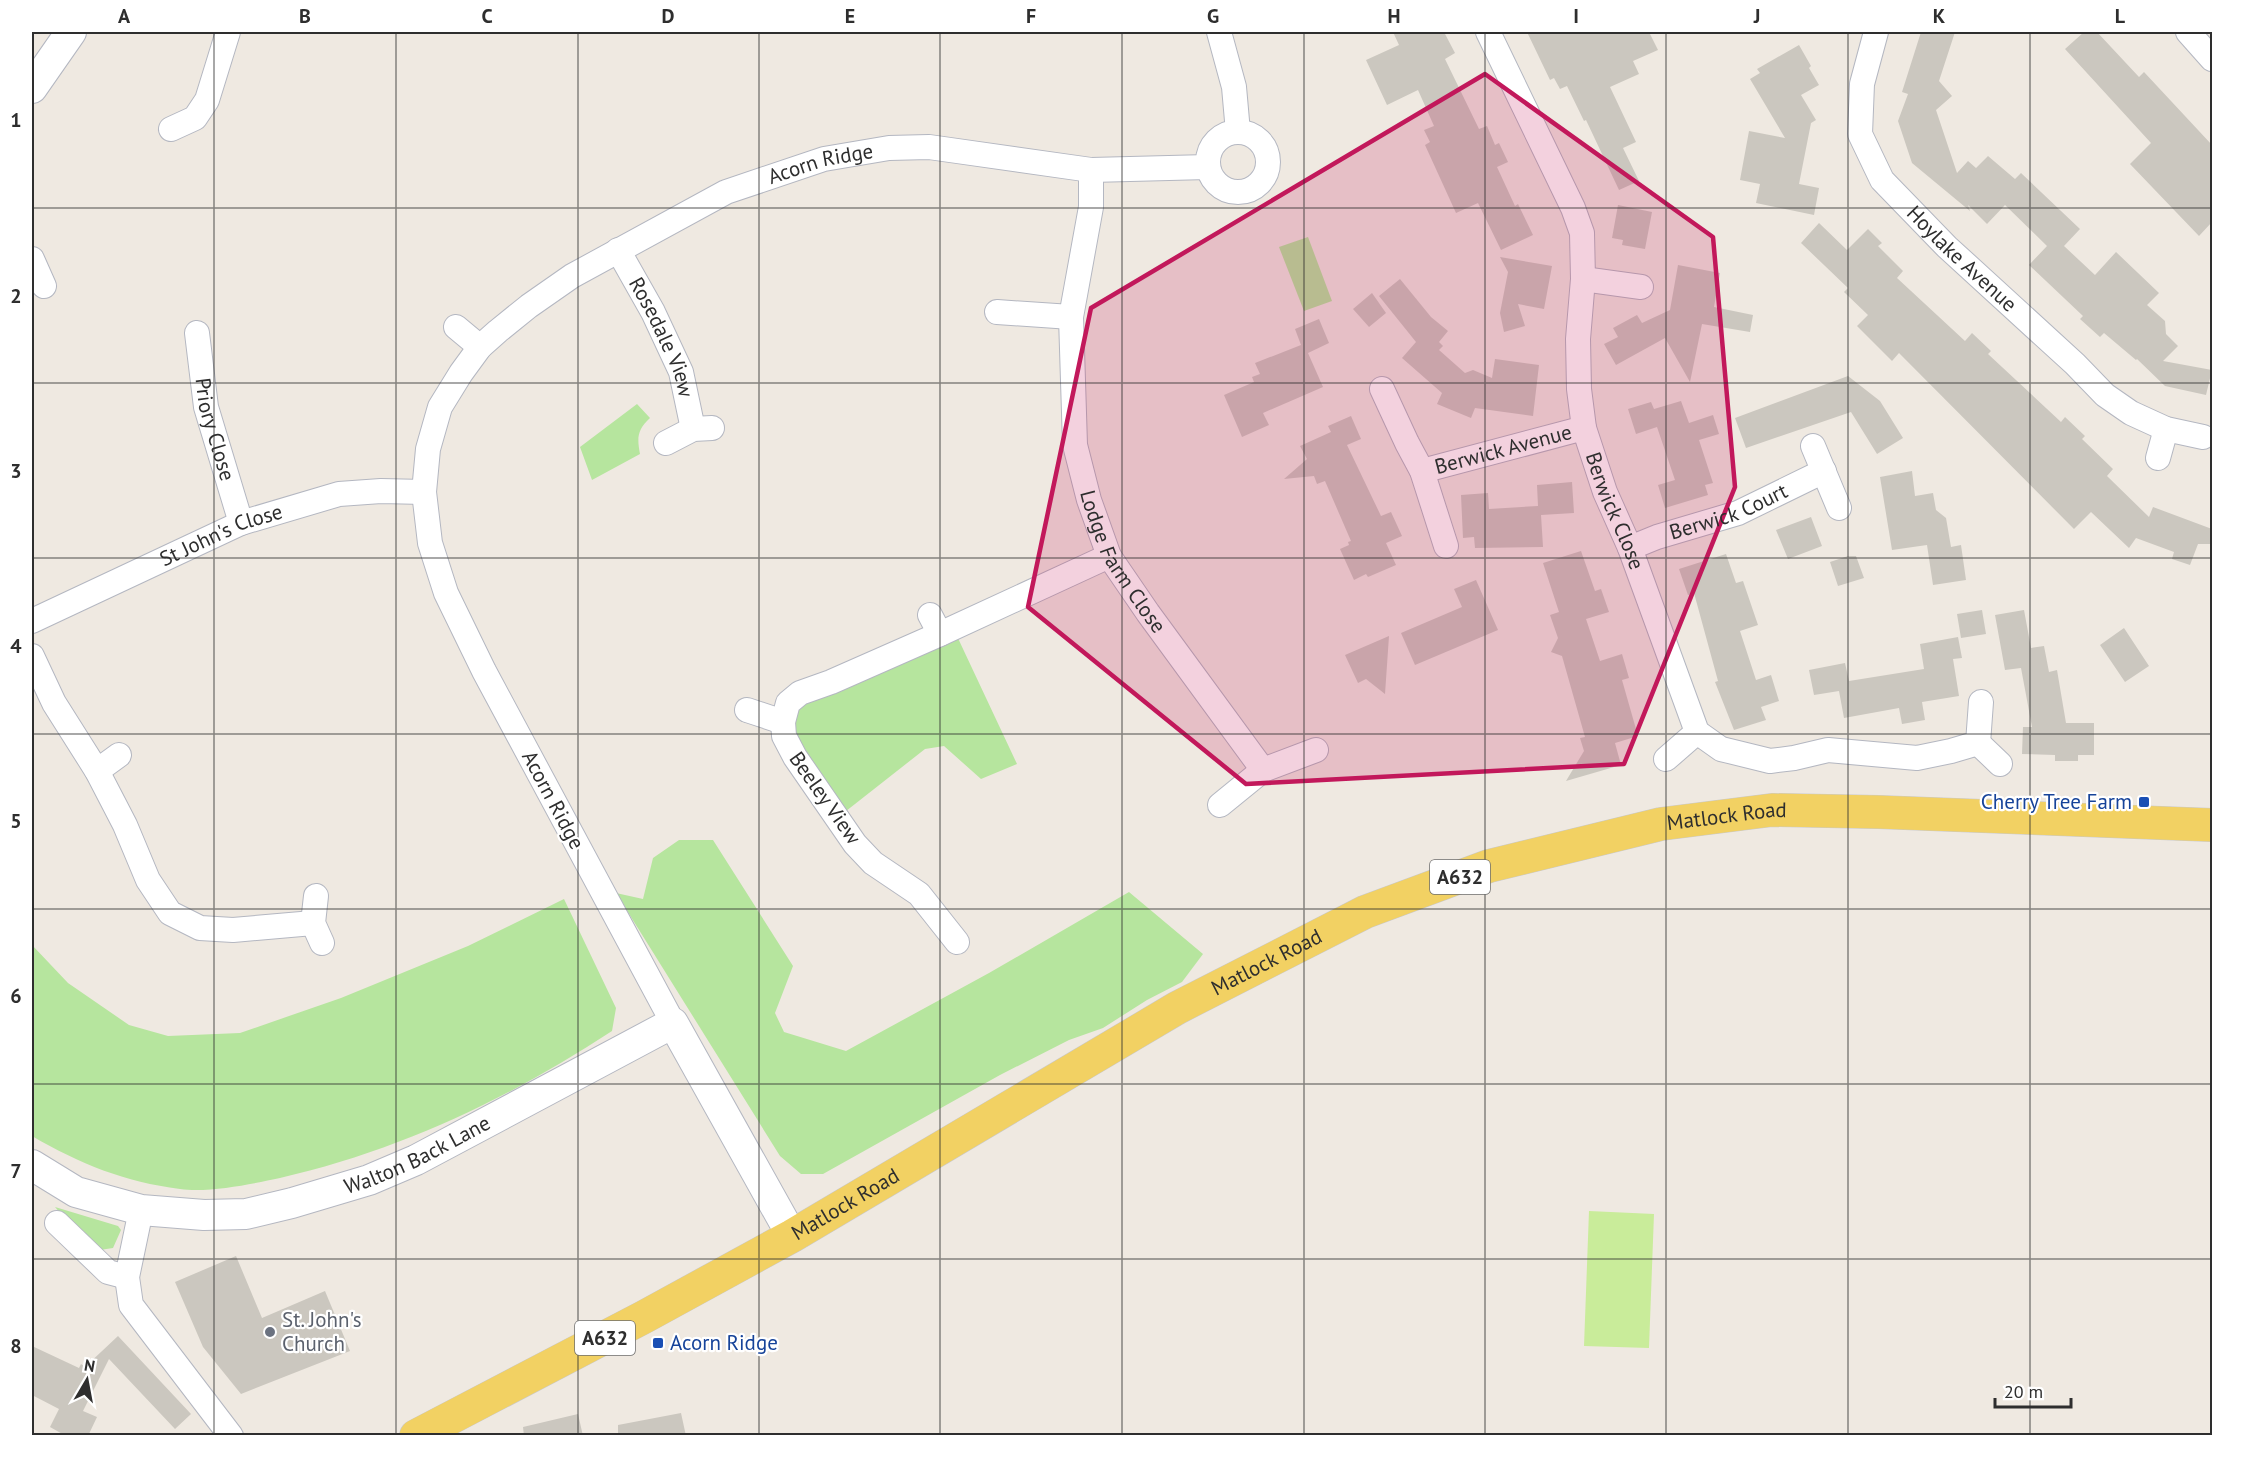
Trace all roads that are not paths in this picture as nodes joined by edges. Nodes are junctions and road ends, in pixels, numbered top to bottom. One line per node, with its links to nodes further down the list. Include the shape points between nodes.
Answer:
1 (71, 32): 8 (street)
2 (228, 32): 9 (street, via 207,100 195,118)
3 (1219, 32): 10 (street, via 1234,87)
4 (1488, 32): 15 (street, Berwick Close, via 1579,225)
5 (1876, 32): 25 (street, Hoylake Avenue, via 1862,84 1860,134 1882,180 1947,247 2105,395 2131,413)
6 (2188, 32): 7 (street)
7 (2210, 53)
8 (32, 88)
9 (171, 129)
10 (1238, 132): 11 (street, via 1225,134 1215,142); 11 (street, via 1252,135 1263,144 1268,158 1262,181 1251,190 1223,189 1213,180)
11 (1208, 166): 12 (street, Acorn Ridge)
12 (1091, 170): 13 (street, Acorn Ridge, via 929,147 889,148 824,159 726,192); 19 (street, Lodge Farm Close, via 1091,207)
13 (618, 250): 22 (street, Acorn Ridge, via 529,306); 27 (street, Rosedale View, via 654,312 703,428)
14 (32, 259): 16 (street)
15 (1583, 279): 17 (street); 24 (street, Berwick Close, via 1578,339)
16 (44, 286)
17 (1641, 287)
18 (996, 312): 19 (street)
19 (1071, 317): 37 (street, Lodge Farm Close, via 1075,445)
20 (456, 327): 22 (street)
21 (197, 333): 34 (street, Priory Close, via 206,407)
22 (480, 347): 32 (street, Acorn Ridge, via 440,407 428,449)
23 (1382, 389): 30 (street, Berwick Avenue)
24 (1584, 428): 30 (street, Berwick Avenue); 36 (street, Berwick Close, via 1605,492)
25 (2166, 429): 26 (street, Hoylake Avenue); 29 (street)
26 (2203, 437)
27 (666, 443)
28 (1813, 446): 31 (street)
29 (2158, 458)
30 (1422, 471): 35 (street, Berwick Avenue)
31 (1824, 471): 33 (street); 36 (street, Berwick Court, via 1738,513)
32 (424, 492): 34 (street, St John's Close, via 381,490 339,494); 55 (street, Acorn Ridge, via 430,543 446,593)
33 (1839, 508)
34 (241, 523): 38 (street, St John's Close)
35 (1446, 546)
36 (1630, 548): 43 (street, Berwick Close)
37 (1109, 556): 42 (street, via 935,624 831,682 800,693 788,703); 49 (street, Lodge Farm Close)
38 (32, 621)
39 (32, 656): 50 (street, via 54,703)
40 (1981, 702): 44 (street)
41 (747, 710): 42 (street)
42 (783, 722): 54 (street, Beeley View, via 784,736 795,758 855,844 873,863 919,894)
43 (1697, 732): 44 (street, via 1721,749 1770,761 1828,750 1917,758); 47 (street)
44 (1978, 743): 48 (street)
45 (1316, 750): 49 (street)
46 (119, 755): 50 (street)
47 (1666, 759)
48 (2000, 764)
49 (1263, 770): 51 (street)
50 (97, 771): 53 (street, via 148,880 171,913 200,928 318,933)
51 (1220, 805)
52 (2212, 825): 59 (main road, Matlock Road / A632, via 1772,810 1661,824 1488,866 1365,912 1177,1008)
53 (316, 896)
54 (957, 942)
55 (673, 1023): 57 (street, Walton Back Lane, via 416,1160 369,1180 246,1214); 59 (street, Acorn Ridge)
56 (32, 1165): 57 (street, Walton Back Lane, via 75,1192)
57 (141, 1210): 60 (street)
58 (57, 1223): 60 (street, via 108,1272)
59 (792, 1236): 62 (main road, Matlock Road / A632)
60 (127, 1276): 61 (street, via 131,1305)
61 (231, 1436)
62 (416, 1436)

